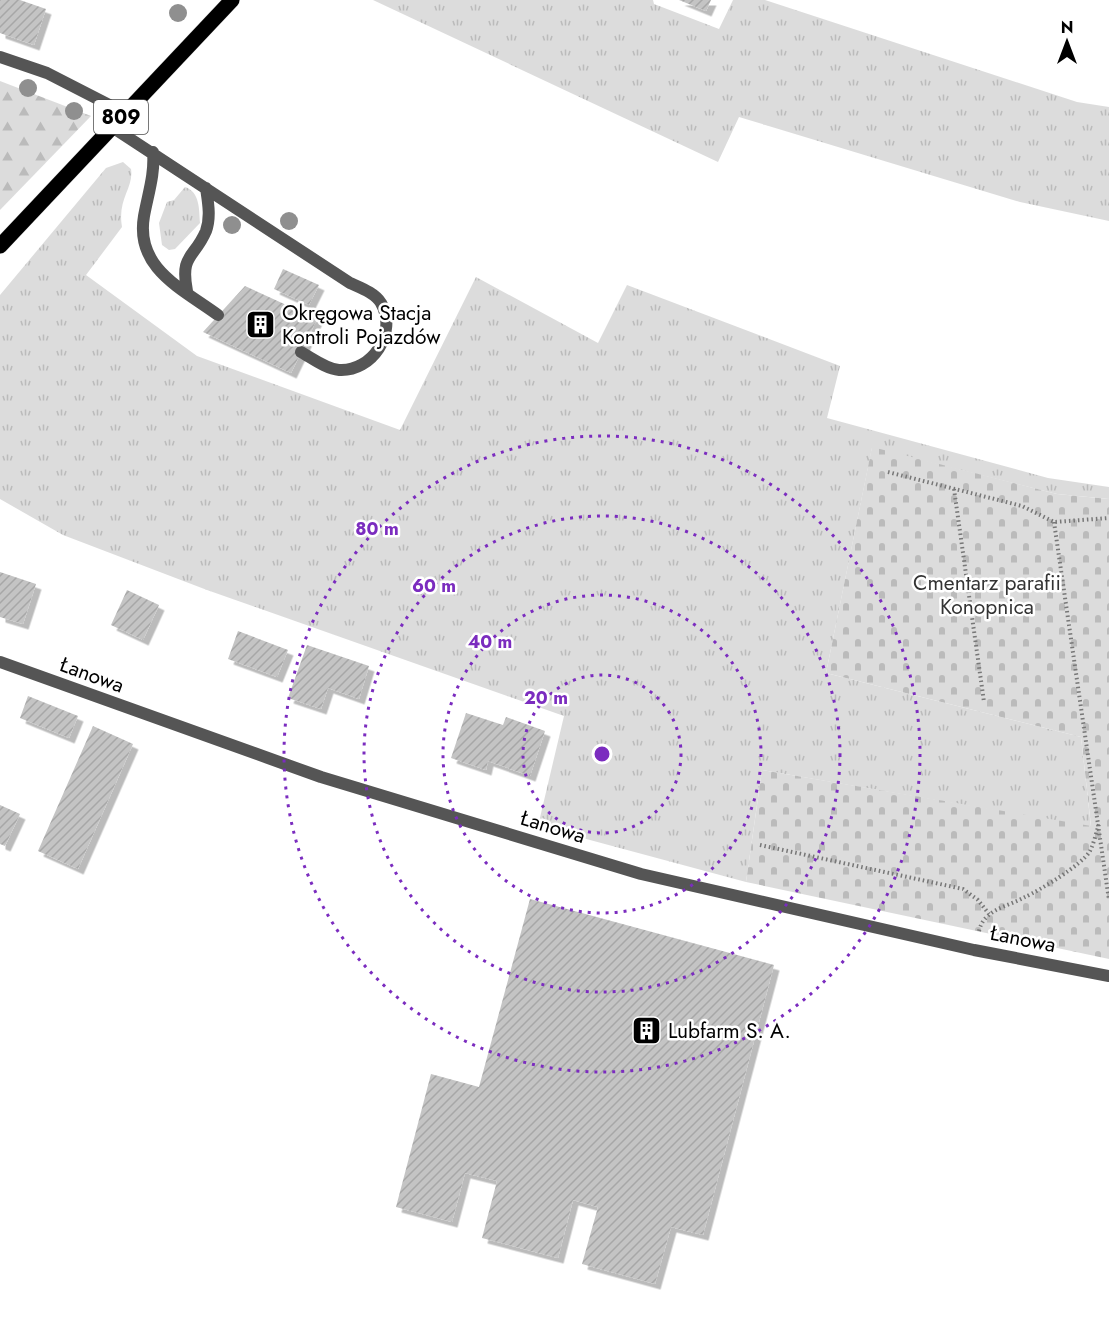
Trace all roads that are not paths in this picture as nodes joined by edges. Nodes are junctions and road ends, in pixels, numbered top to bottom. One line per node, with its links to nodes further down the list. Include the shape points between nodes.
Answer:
1 (231, 0): 3 (main road, 809)
2 (0, 57): 3 (street, via 47,73)
3 (125, 113): 4 (main road, 809)
4 (112, 127): 5 (street); 7 (main road, 809)
5 (153, 152): 6 (street); 8 (street, via 141,232 147,257)
6 (206, 188): 8 (street, via 208,220 200,242 185,263); 10 (street, via 350,283 373,294 381,303 385,312 382,344 370,360 355,368 339,370)
7 (0, 246)
8 (187, 291): 9 (street)
9 (218, 315)
10 (301, 352)
11 (0, 662): 12 (street, Łanowa, via 321,777 641,874 974,950)
12 (1109, 976)

